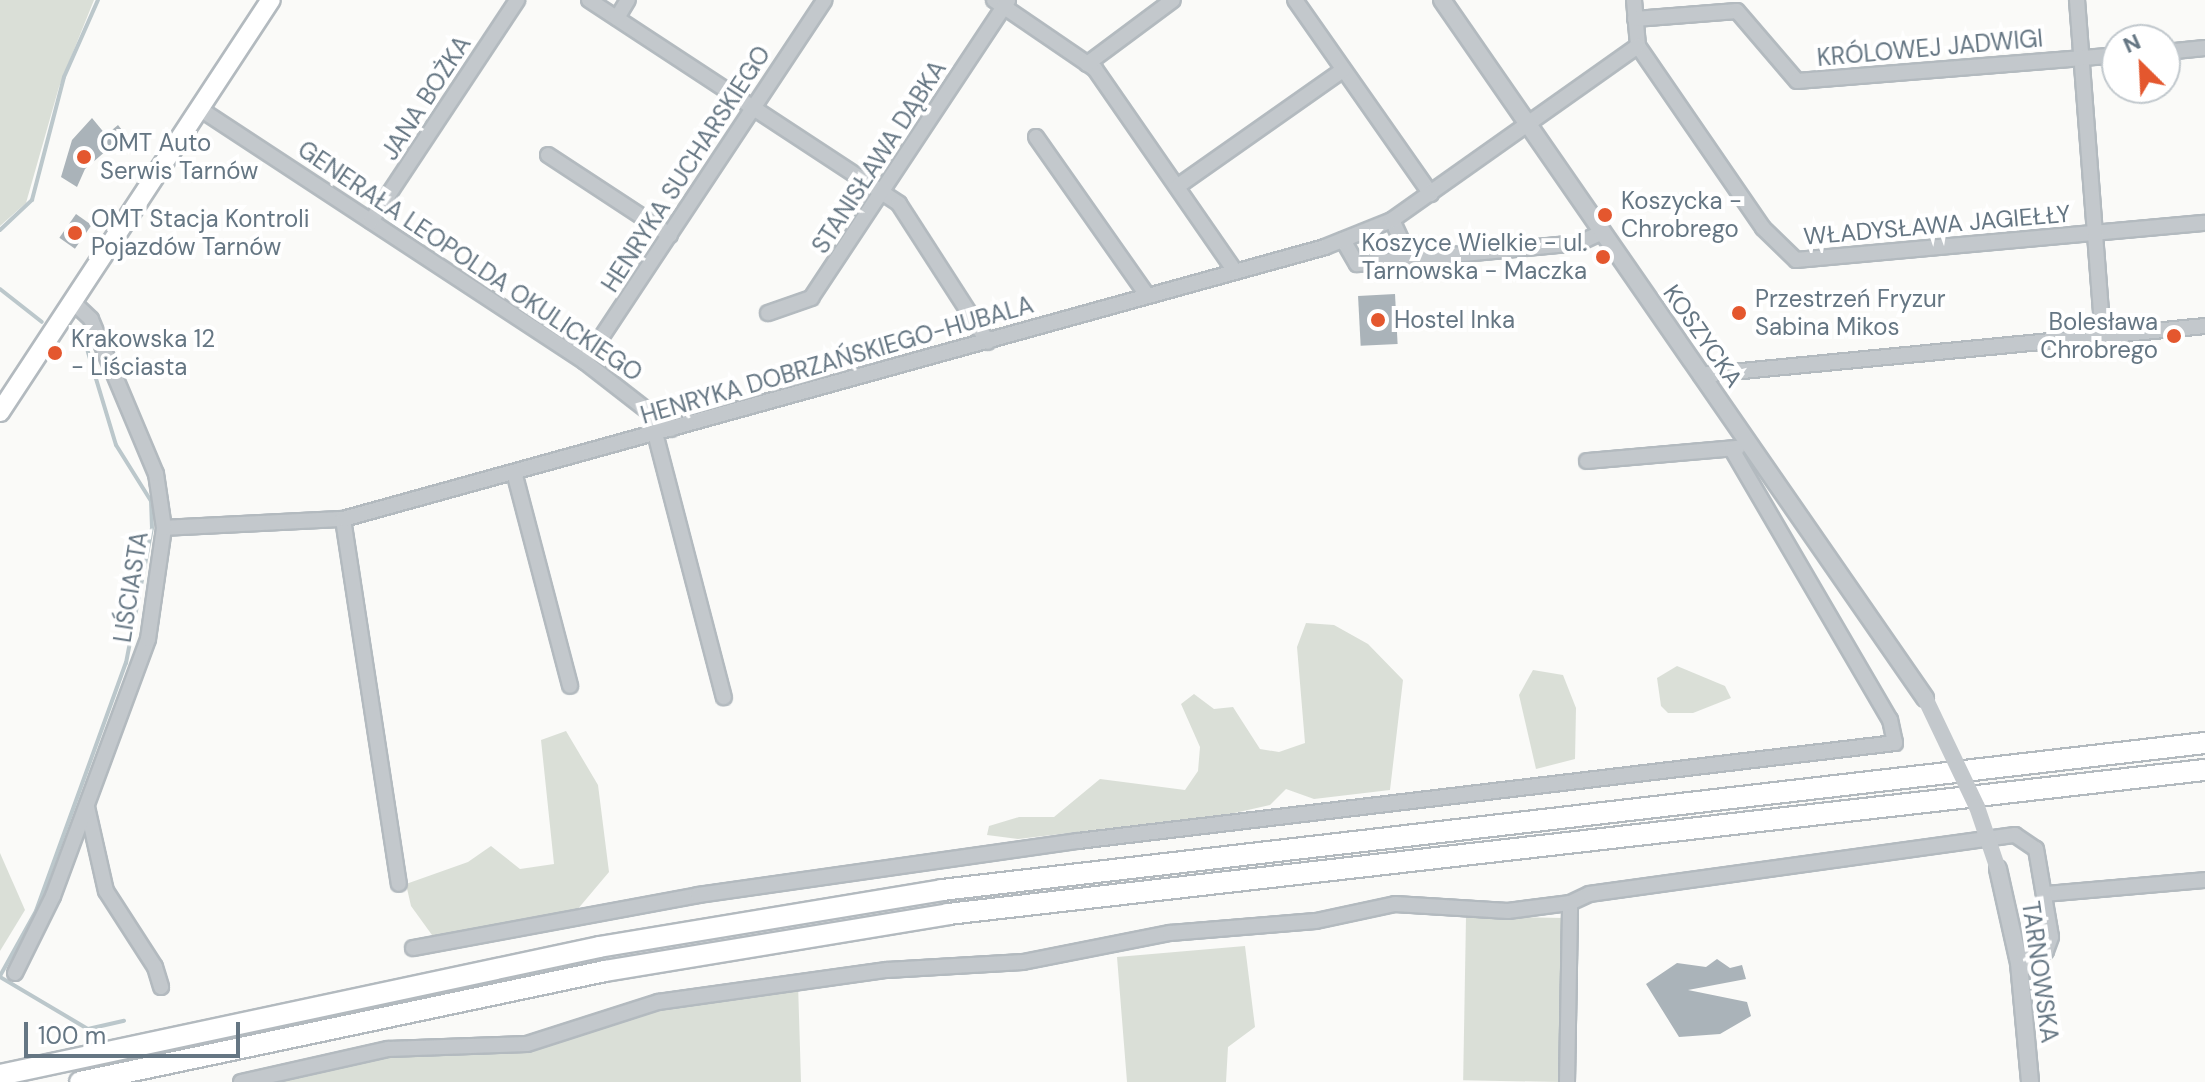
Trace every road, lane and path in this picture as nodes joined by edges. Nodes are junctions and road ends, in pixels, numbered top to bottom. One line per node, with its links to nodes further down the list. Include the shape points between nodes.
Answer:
1 (271, 0): 22 (main road)
2 (517, 0): 30 (street, JANA BOŻKA)
3 (589, 0): 12 (street)
4 (628, 0): 12 (street)
5 (825, 0): 21 (street, HENRYKA SUCHARSKIEGO)
6 (1173, 0): 19 (street)
7 (1295, 0): 20 (street)
8 (1442, 0): 23 (street, KOSZYCKA)
9 (1634, 0): 13 (street, WŁADYSŁAWA JAGIEŁŁY)
10 (2077, 0): 18 (street)
11 (1002, 2): 19 (street); 27 (street, STANISŁAWA DĄBKA)
12 (617, 18): 21 (street)
13 (1635, 19): 14 (street, WŁADYSŁAWA JAGIEŁŁY); 18 (street, KRÓLOWEJ JADWIGI, via 1737,11 1797,81)
14 (1638, 46): 23 (street); 33 (street, WŁADYSŁAWA JAGIEŁŁY, via 1763,228 1796,260)
15 (2205, 48): 16 (street)
16 (2181, 50)
17 (2101, 56): 18 (street, KRÓLOWEJ JADWIGI)
18 (2081, 58): 33 (street)
19 (1087, 64): 26 (street)
20 (1343, 70): 26 (street); 28 (street)
21 (752, 107): 27 (street); 34 (street, HENRYKA SUCHARSKIEGO)
22 (200, 109): 30 (street, GENERAŁA LEOPOLDA OKULICKIEGO); 39 (main road)
23 (1528, 124): 28 (street, HENRYKA DOBRZAŃSKIEGO-HUBALA); 32 (street, KOSZYCKA)
24 (1036, 137): 38 (street)
25 (548, 155): 34 (street)
26 (1178, 186): 37 (street)
27 (884, 192): 40 (street, STANISŁAWA DĄBKA, via 811,298); 43 (street, via 899,204)
28 (1431, 194): 29 (street, HENRYKA DOBRZAŃSKIEGO-HUBALA)
29 (1392, 220): 35 (street, HENRYKA DOBRZAŃSKIEGO-HUBALA); 36 (street)
30 (371, 221): 44 (street, GENERAŁA LEOPOLDA OKULICKIEGO)
31 (2205, 223): 33 (street, WŁADYSŁAWA JAGIEŁŁY)
32 (1603, 232): 36 (street, via 1579,243); 45 (street, KOSZYCKA)
33 (2095, 234): 42 (street)
34 (670, 235): 44 (street, HENRYKA SUCHARSKIEGO)
35 (1343, 240): 36 (street, via 1357,264); 37 (street, HENRYKA DOBRZAŃSKIEGO-HUBALA)
36 (1409, 257)
37 (1235, 271): 38 (street, HENRYKA DOBRZAŃSKIEGO-HUBALA)
38 (1147, 295): 43 (street, HENRYKA DOBRZAŃSKIEGO-HUBALA)
39 (73, 302): 46 (main road); 54 (street, LIŚCIASTA, via 91,319 156,474)
40 (768, 313)
41 (2205, 326): 42 (street)
42 (2103, 335): 45 (street)
43 (988, 342): 47 (street, HENRYKA DOBRZAŃSKIEGO-HUBALA)
44 (585, 362): 47 (street, GENERAŁA LEOPOLDA OKULICKIEGO)
45 (1701, 375): 49 (street, KOSZYCKA)
46 (0, 412)
47 (671, 429): 48 (street, HENRYKA DOBRZAŃSKIEGO-HUBALA)
48 (655, 433): 52 (street, HENRYKA DOBRZAŃSKIEGO-HUBALA); 56 (street)
49 (1747, 441): 50 (street); 57 (street, KOSZYCKA)
50 (1732, 450): 51 (street); 65 (street, via 1890,720 1895,743 1063,843 670,899 557,926)
51 (1587, 461)
52 (514, 472): 53 (street, HENRYKA DOBRZAŃSKIEGO-HUBALA); 55 (street)
53 (343, 519): 54 (street, HENRYKA DOBRZAŃSKIEGO-HUBALA); 62 (street)
54 (164, 528): 60 (street, LIŚCIASTA, via 148,639)
55 (570, 686)
56 (724, 697)
57 (1925, 698): 66 (street, TARNOWSKA, bridge, via 1977,807 1998,869)
58 (2205, 743): 69 (main road, via 942,890 599,947)
59 (2205, 770): 70 (main road, via 948,914 605,971)
60 (87, 807): 67 (street, LIŚCIASTA); 68 (street, via 106,891 155,967)
61 (2205, 880): 63 (street)
62 (399, 884)
63 (2045, 894): 64 (street, via 2036,849 2015,835 1605,890); 66 (street, via 2051,937 2046,951)
64 (1570, 903): 71 (street, via 1508,911 1395,904 1316,921 1170,933 1023,962 872,972 658,1002 527,1044 388,1049); 72 (street)
65 (413, 948)
66 (2019, 963): 73 (street, TARNOWSKA)
67 (15, 973)
68 (161, 987)
69 (0, 1075)
70 (80, 1082)
71 (241, 1082)
72 (1567, 1082)
73 (2030, 1082)

